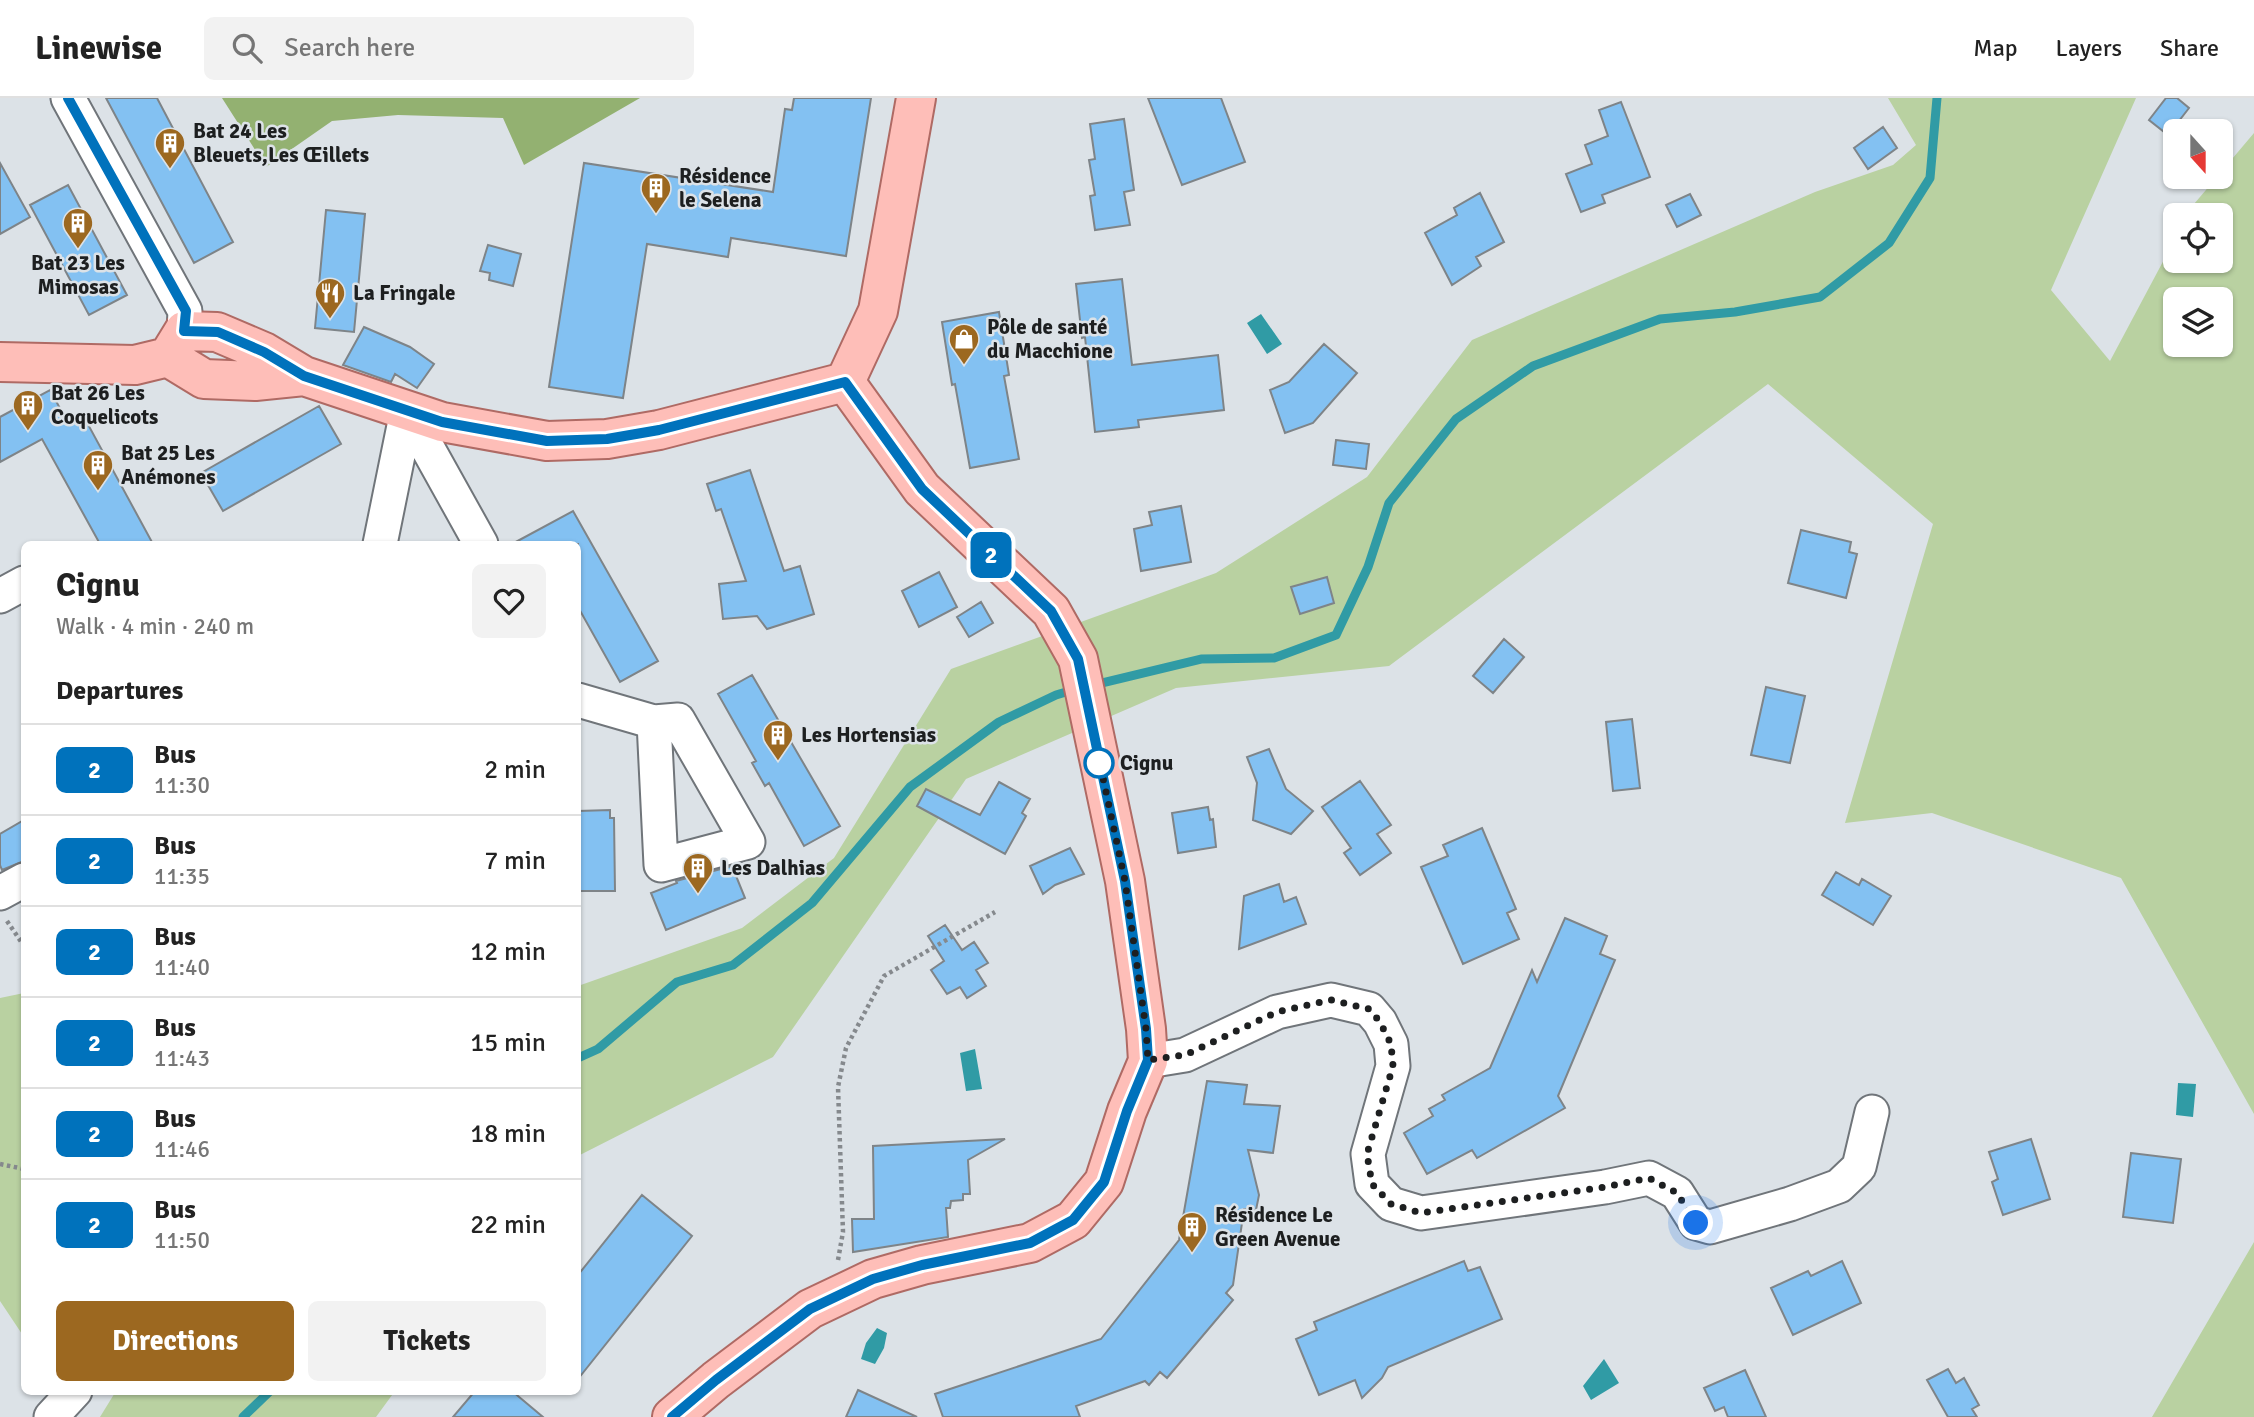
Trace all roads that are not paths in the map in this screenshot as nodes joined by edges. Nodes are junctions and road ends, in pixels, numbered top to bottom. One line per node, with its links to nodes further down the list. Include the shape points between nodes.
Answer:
1 (68, 98): 3 (street, via 186,311)
2 (916, 98): 5 (main road, via 878,311)
3 (176, 344): 4 (main road, via 135,365); 6 (main road, via 218,332 304,376)
4 (0, 362)
5 (845, 382): 6 (main road, via 607,439 547,441); 15 (main road, via 922,489 1051,611 1078,659 1125,881)
6 (407, 411): 7 (street); 8 (street)
7 (381, 541)
8 (479, 541)
9 (21, 585): 10 (street)
10 (0, 596)
11 (581, 702): 12 (street)
12 (654, 722)
13 (21, 882): 14 (street)
14 (0, 893)
15 (1148, 1060): 16 (street, via 1185,1055 1277,1012 1331,1000 1369,1009 1391,1044 1393,1066 1367,1154 1372,1184 1391,1204 1421,1213 1649,1178 1677,1193 1696,1223 1710,1227 1839,1185 1859,1167); 19 (main road, via 1104,1182 1073,1220 1030,1243 873,1279 810,1309)
16 (1872, 1112)
17 (71, 1395): 18 (street)
18 (51, 1417)
19 (672, 1417)

